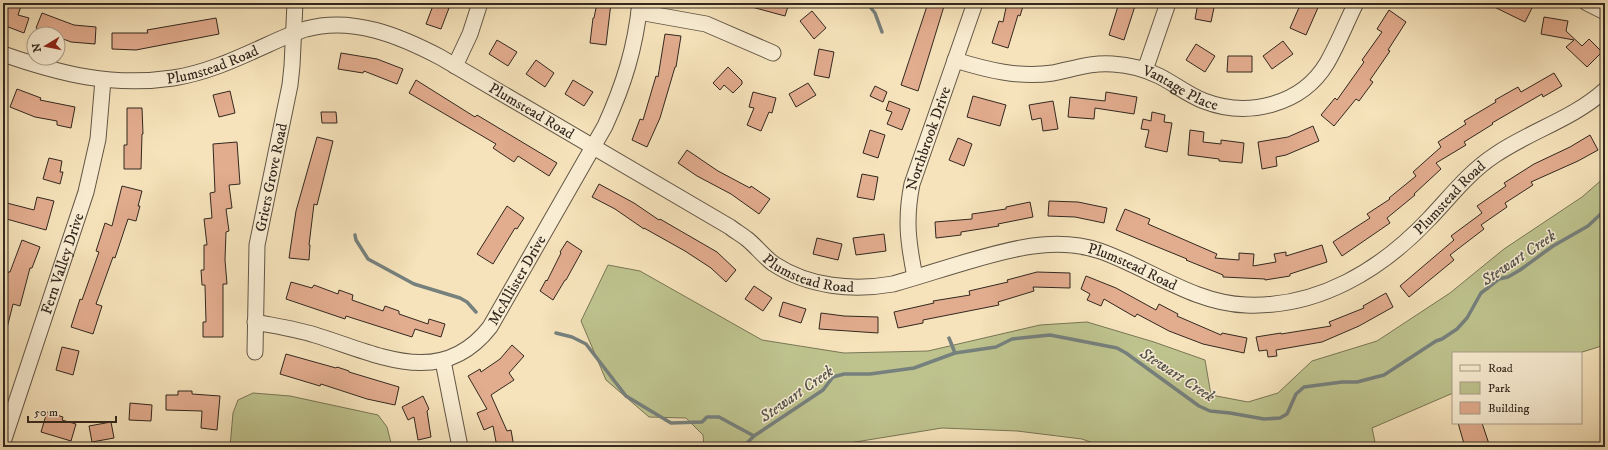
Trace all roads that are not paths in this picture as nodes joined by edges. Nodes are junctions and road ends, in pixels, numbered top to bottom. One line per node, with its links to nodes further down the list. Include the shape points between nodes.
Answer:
1 (295, 3): 9 (street, Griers Grove Road)
2 (480, 3): 13 (street, via 470,34)
3 (976, 3): 12 (street, Northbrook Drive)
4 (1168, 3): 14 (street)
5 (1356, 3): 14 (street, Vantage Place, via 1326,63 1316,77 1289,98 1272,105 1255,109 1224,107 1204,101)
6 (1587, 3): 8 (street)
7 (640, 7): 10 (street, via 706,24); 17 (street, McAllister Drive, via 629,65 619,94)
8 (1605, 12)
9 (294, 33): 13 (street, Plumstead Road, via 325,26 362,28 389,33 412,42); 15 (street, Plumstead Road, via 226,63 198,72 144,81); 19 (street, Griers Grove Road, via 290,85 257,245)
10 (773, 53)
11 (3, 54): 15 (street, Plumstead Road, via 41,67)
12 (955, 60): 14 (street, Vantage Place, via 983,69 1018,74 1053,72 1105,64); 18 (street, Northbrook Drive, via 912,184 908,203 907,227)
13 (454, 66): 17 (street, Plumstead Road)
14 (1145, 70)
15 (103, 80): 22 (street, Fern Valley Drive, via 98,139 86,192)
16 (1605, 90): 18 (street, Plumstead Road, via 1569,116 1495,154 1462,183 1410,239 1375,266 1336,288 1312,297 1269,305 1220,302 1193,293 1120,259 1098,251 1064,244 1042,244 1012,249)
17 (593, 146): 18 (street, Plumstead Road, via 730,226 774,264 792,274 836,286 859,287 893,284); 21 (street, McAllister Drive, via 481,339 461,354)
18 (915, 277)
19 (255, 322): 20 (street, Griers Grove Road); 21 (street, McAllister Drive, via 314,334 405,361)
20 (255, 352)
21 (443, 361): 23 (street)
22 (3, 442)
23 (460, 447)

